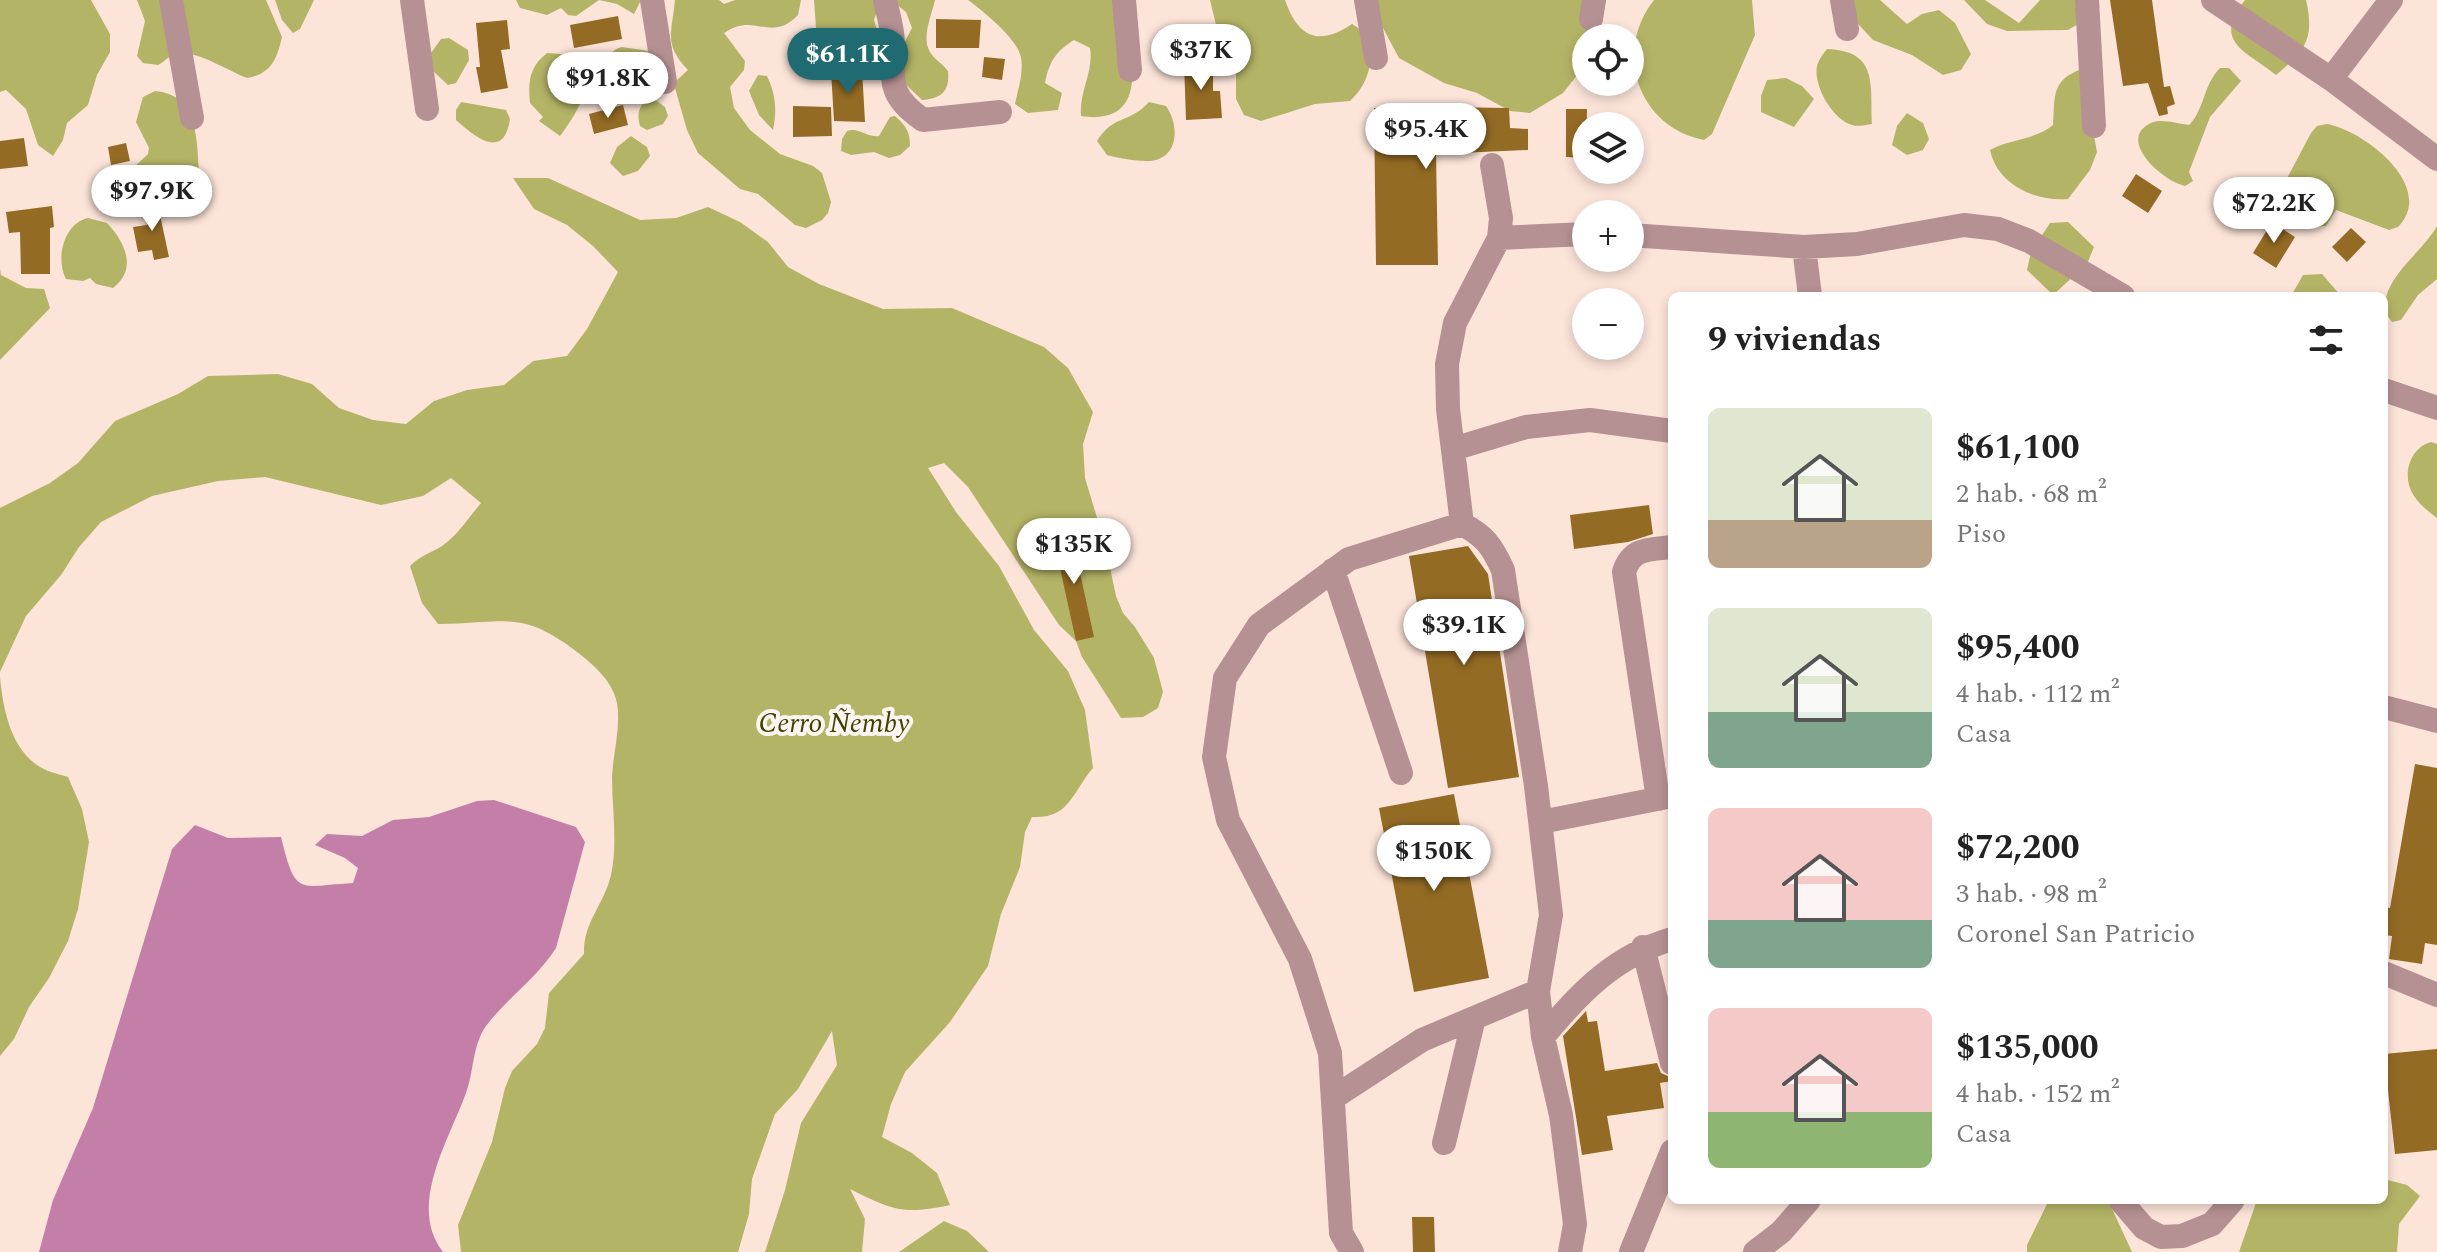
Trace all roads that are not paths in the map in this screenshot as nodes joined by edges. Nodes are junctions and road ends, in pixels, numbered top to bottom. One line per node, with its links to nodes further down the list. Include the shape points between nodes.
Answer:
1 (171, 0): 18 (street)
2 (412, 0): 16 (street)
3 (652, 0): 15 (street)
4 (885, 0): 17 (street, via 893,41 890,75 909,110 923,120)
5 (1124, 0): 13 (street)
6 (1366, 0): 12 (street)
7 (1842, 0): 11 (street)
8 (2087, 0): 19 (street)
9 (2213, 0): 14 (street)
10 (2391, 0): 14 (street)
11 (1847, 29)
12 (1376, 58)
13 (1130, 70)
14 (2331, 79): 20 (street)
15 (665, 82)
16 (427, 109)
17 (1000, 112)
18 (192, 118)
19 (2094, 126)
20 (2437, 159)
21 (1492, 165): 24 (street)
22 (1572, 235): 24 (street)
23 (1644, 236): 25 (street)
24 (1499, 238): 31 (street, via 1455,323 1447,364)
25 (1804, 247): 26 (street); 27 (street, via 1857,244 1964,225 1998,229)
26 (1810, 292)
27 (2116, 292)
28 (2388, 391): 29 (street)
29 (2437, 408)
30 (1668, 430): 31 (street, via 1590,420 1526,427)
31 (1453, 449): 32 (street)
32 (1462, 524): 34 (street, via 1349,559); 39 (street, via 1492,545 1503,570)
33 (1668, 548): 38 (street, via 1635,554 1624,572)
34 (1333, 570): 37 (street); 48 (street, via 1259,625 1225,678 1214,757 1228,820 1300,959 1330,1053)
35 (2388, 708): 36 (street)
36 (2437, 721)
37 (1401, 773)
38 (1665, 797): 39 (street)
39 (1541, 822): 43 (street, via 1551,915)
40 (1668, 940): 41 (street)
41 (1643, 947): 46 (street, via 1601,973); 47 (street)
42 (2388, 975): 44 (street)
43 (1538, 991): 45 (street); 46 (street)
44 (2437, 995)
45 (1474, 1018): 48 (street, via 1422,1040); 49 (street)
46 (1543, 1037): 55 (street, via 1561,1115 1575,1224)
47 (1668, 1047)
48 (1333, 1098): 54 (street, via 1341,1233)
49 (1444, 1143)
50 (1668, 1161): 56 (street)
51 (1806, 1204): 57 (street)
52 (2123, 1204): 53 (street, via 2144,1228 2161,1237 2182,1236 2212,1224)
53 (2230, 1204)
54 (1352, 1252)
55 (1570, 1252)
56 (1631, 1252)
57 (1755, 1252)

